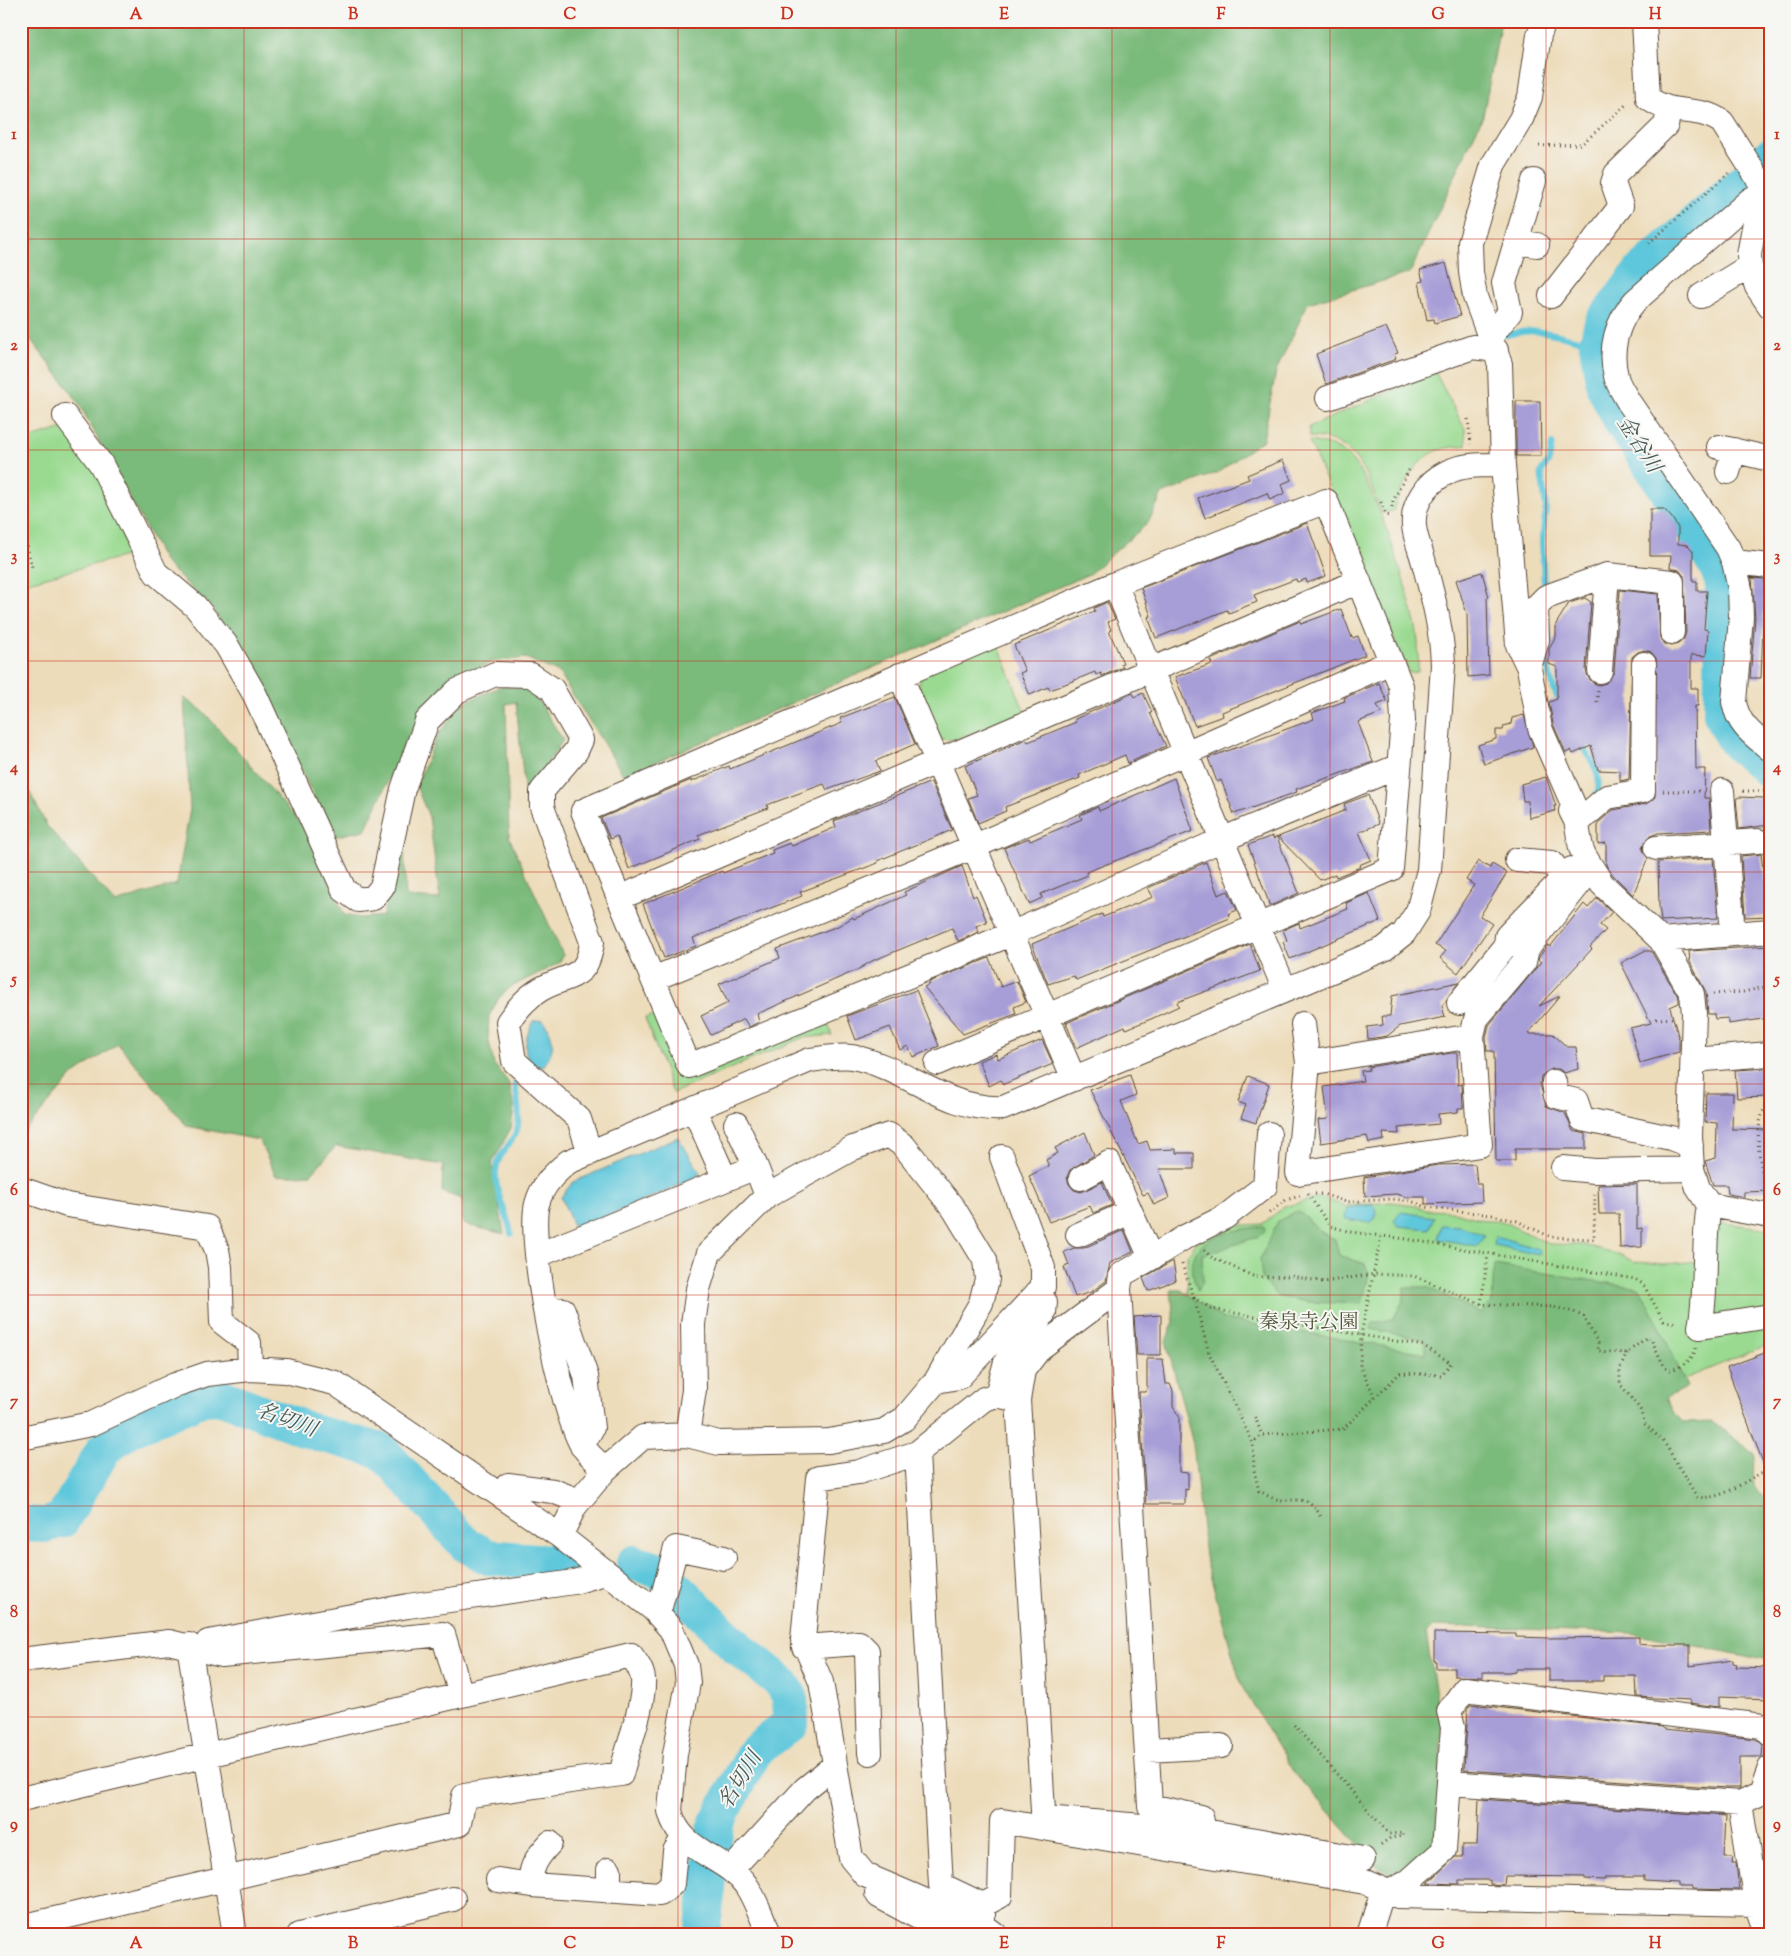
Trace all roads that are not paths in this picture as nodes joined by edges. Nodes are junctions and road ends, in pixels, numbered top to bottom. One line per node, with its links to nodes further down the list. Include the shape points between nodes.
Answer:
1 (1544, 21): 11 (street, via 1530,97 1521,119 1493,165 1470,243 1472,285)
2 (1644, 21): 3 (street, via 1647,96)
3 (1669, 110): 5 (street, via 1699,111 1722,122); 7 (street, via 1666,125 1616,174 1613,183 1621,206)
4 (1534, 181): 11 (street, via 1526,243 1504,284 1510,312)
5 (1765, 187): 6 (street, via 1765,205 1754,227); 17 (street, via 1623,314 1614,352 1616,376 1628,401 1728,548)
6 (1750, 266): 8 (street); 9 (street, via 1761,296)
7 (1551, 296)
8 (1701, 296)
9 (1770, 306)
10 (1471, 320): 11 (street)
11 (1490, 345): 12 (street, via 1464,350); 16 (street, via 1500,364)
12 (1328, 398)
13 (65, 416): 65 (street, via 101,464 156,573 195,606 228,646 255,695 344,890 358,900 373,898 382,887 403,789 427,721 457,691 495,674 531,675 552,689 581,740 576,752 542,791 542,807 592,942 589,960 577,974 541,989 521,1004 508,1022 514,1061 579,1119)
14 (1727, 456): 15 (street)
15 (1770, 458)
16 (1502, 465): 25 (street, via 1518,645); 51 (street, via 1446,472 1429,485 1416,506 1414,525 1442,637 1443,665 1429,870 1418,911 1404,933 1384,949)
17 (1734, 562): 18 (street); 29 (street, via 1740,589 1741,617 1734,702 1746,730)
18 (1770, 566)
19 (1608, 575): 22 (street, via 1672,582); 25 (street, via 1539,602 1536,607 1537,640); 27 (street)
20 (1359, 581): 21 (street, via 1326,501); 23 (street); 26 (street)
21 (1115, 584): 26 (street); 28 (street)
22 (1672, 632)
23 (1391, 662): 30 (street); 32 (street, via 1402,695)
24 (1644, 664): 35 (street, via 1643,791 1607,797)
25 (1529, 668): 35 (street, via 1540,728 1573,804)
26 (1151, 671): 30 (street); 31 (street)
27 (1600, 671)
28 (900, 675): 31 (street); 44 (street, via 583,810)
29 (1770, 749)
30 (1186, 754): 36 (street); 39 (street)
31 (938, 763): 39 (street); 44 (street)
32 (1399, 766): 36 (street); 45 (street, via 1391,869)
33 (1546, 766): 35 (street)
34 (1722, 790): 38 (street)
35 (1569, 822): 42 (street)
36 (1221, 840): 45 (street); 47 (street)
37 (1758, 841): 38 (street)
38 (1726, 843): 40 (street); 48 (street)
39 (974, 847): 47 (street); 50 (street)
40 (1656, 848)
41 (1517, 860): 43 (street, via 1552,863)
42 (1591, 869): 43 (street, via 1572,869); 49 (street, via 1602,884); 55 (street, via 1527,949 1524,962 1476,1019)
43 (1563, 878): 52 (street, via 1507,936 1506,945)
44 (619, 898): 50 (street)
45 (1258, 927): 51 (street); 53 (street)
46 (1770, 931): 48 (street)
47 (1011, 934): 50 (street, via 689,1066); 53 (street)
48 (1733, 934): 49 (street)
49 (1661, 940): 59 (street, via 1692,994)
50 (653, 979)
51 (1285, 990): 60 (street)
52 (1459, 1003)
53 (1046, 1017): 57 (street); 60 (street)
54 (1303, 1024): 58 (street)
55 (1472, 1036): 58 (street); 58 (street, via 1480,1145 1298,1173)
56 (1770, 1054): 59 (street, via 1705,1059)
57 (937, 1063)
58 (1308, 1063)
59 (1694, 1064): 67 (street)
60 (1074, 1079): 62 (street, via 1003,1108 984,1109 963,1104 871,1062 834,1057 810,1060)
61 (1554, 1082): 67 (street, via 1556,1096 1576,1101 1582,1119 1671,1138)
62 (694, 1109): 65 (street); 71 (street)
63 (736, 1124): 68 (street)
64 (1268, 1134): 79 (street, via 1265,1186 1225,1217)
65 (590, 1153): 78 (street, via 568,1162 553,1174 542,1190 535,1226)
66 (1002, 1157): 81 (street, via 1043,1268 1043,1286)
67 (1692, 1158): 69 (street, via 1595,1171); 74 (street, via 1698,1188)
68 (756, 1167): 71 (street); 73 (street)
69 (1562, 1168)
70 (1081, 1178): 75 (street, via 1109,1164)
71 (725, 1180): 78 (street)
72 (21, 1188): 83 (street, via 67,1206 207,1227 220,1266 222,1322 249,1343)
73 (767, 1196): 84 (street, via 853,1148 889,1135 904,1146 954,1209 986,1260 987,1279 981,1302); 86 (street, via 709,1253 698,1288 693,1324 694,1390)
74 (1709, 1206): 76 (street); 82 (street, via 1700,1327)
75 (1130, 1212): 77 (street); 79 (street)
76 (1770, 1216)
77 (1078, 1235)
78 (538, 1255): 89 (street, via 545,1308 572,1421 582,1446)
79 (1151, 1258): 80 (street, via 1121,1275)
80 (1120, 1289): 85 (street, via 1040,1348); 102 (street)
81 (1037, 1292): 84 (street, via 959,1377); 85 (street, via 1046,1302 1044,1313 1006,1362)
82 (1770, 1316)
83 (250, 1369): 87 (street, via 207,1374 175,1385 91,1424); 92 (street, via 286,1371 335,1383)
84 (936, 1381): 86 (street, via 904,1419 884,1431 862,1437 829,1441 719,1443)
85 (1007, 1397): 88 (street, via 984,1399); 110 (street)
86 (687, 1435): 89 (street, via 643,1437)
87 (21, 1438)
88 (917, 1453): 97 (street, via 859,1472 818,1478); 123 (street, via 941,1885)
89 (605, 1470): 91 (street)
90 (508, 1485): 91 (street, via 559,1493)
91 (579, 1501): 92 (street)
92 (560, 1536): 94 (street)
93 (724, 1558): 95 (street, via 676,1548)
94 (605, 1573): 95 (street); 96 (street, via 574,1582 418,1604)
95 (658, 1614): 113 (street, via 671,1629 686,1666 688,1684 675,1754 670,1811 677,1830)
96 (189, 1646): 98 (street, via 169,1642); 99 (street, via 222,1655 443,1634); 104 (street)
97 (804, 1647): 103 (street, via 859,1644 866,1651); 105 (street, via 821,1682)
98 (21, 1660)
99 (461, 1695): 104 (street); 117 (street, via 631,1655 643,1678 642,1696 620,1774 464,1796 460,1824)
100 (1770, 1734): 107 (street, via 1762,1726 1465,1690 1449,1711 1453,1727)
101 (1221, 1746): 102 (street)
102 (1147, 1750): 111 (street, via 1150,1806 1201,1817)
103 (870, 1752)
104 (206, 1755): 108 (street); 117 (street)
105 (835, 1765): 115 (street, via 804,1789); 116 (street, via 848,1848 855,1865)
106 (1770, 1768): 109 (street, via 1761,1793)
107 (1449, 1783): 109 (street); 120 (street, via 1444,1850 1408,1882)
108 (21, 1799)
109 (1740, 1803): 122 (street)
110 (1044, 1822): 111 (street); 120 (street, via 1365,1882); 123 (street, via 1002,1821 1000,1896)
111 (1204, 1831): 114 (street)
112 (550, 1843): 119 (street, via 536,1860)
113 (692, 1844): 115 (street); 119 (street, via 675,1851 672,1884 660,1894 609,1881)
114 (1363, 1859)
115 (731, 1870): 127 (street, via 746,1886)
116 (865, 1875): 123 (street); 128 (street, via 879,1896)
117 (226, 1879): 124 (street); 125 (street)
118 (498, 1880): 119 (street)
119 (532, 1885)
120 (1389, 1892): 122 (street, via 1408,1897); 129 (street, via 1376,1908)
121 (453, 1899): 126 (street)
122 (1756, 1904): 130 (street)
123 (988, 1922)
124 (21, 1927)
125 (235, 1935)
126 (299, 1935)
127 (770, 1935)
128 (951, 1935)
129 (1369, 1935)
130 (1767, 1935)

